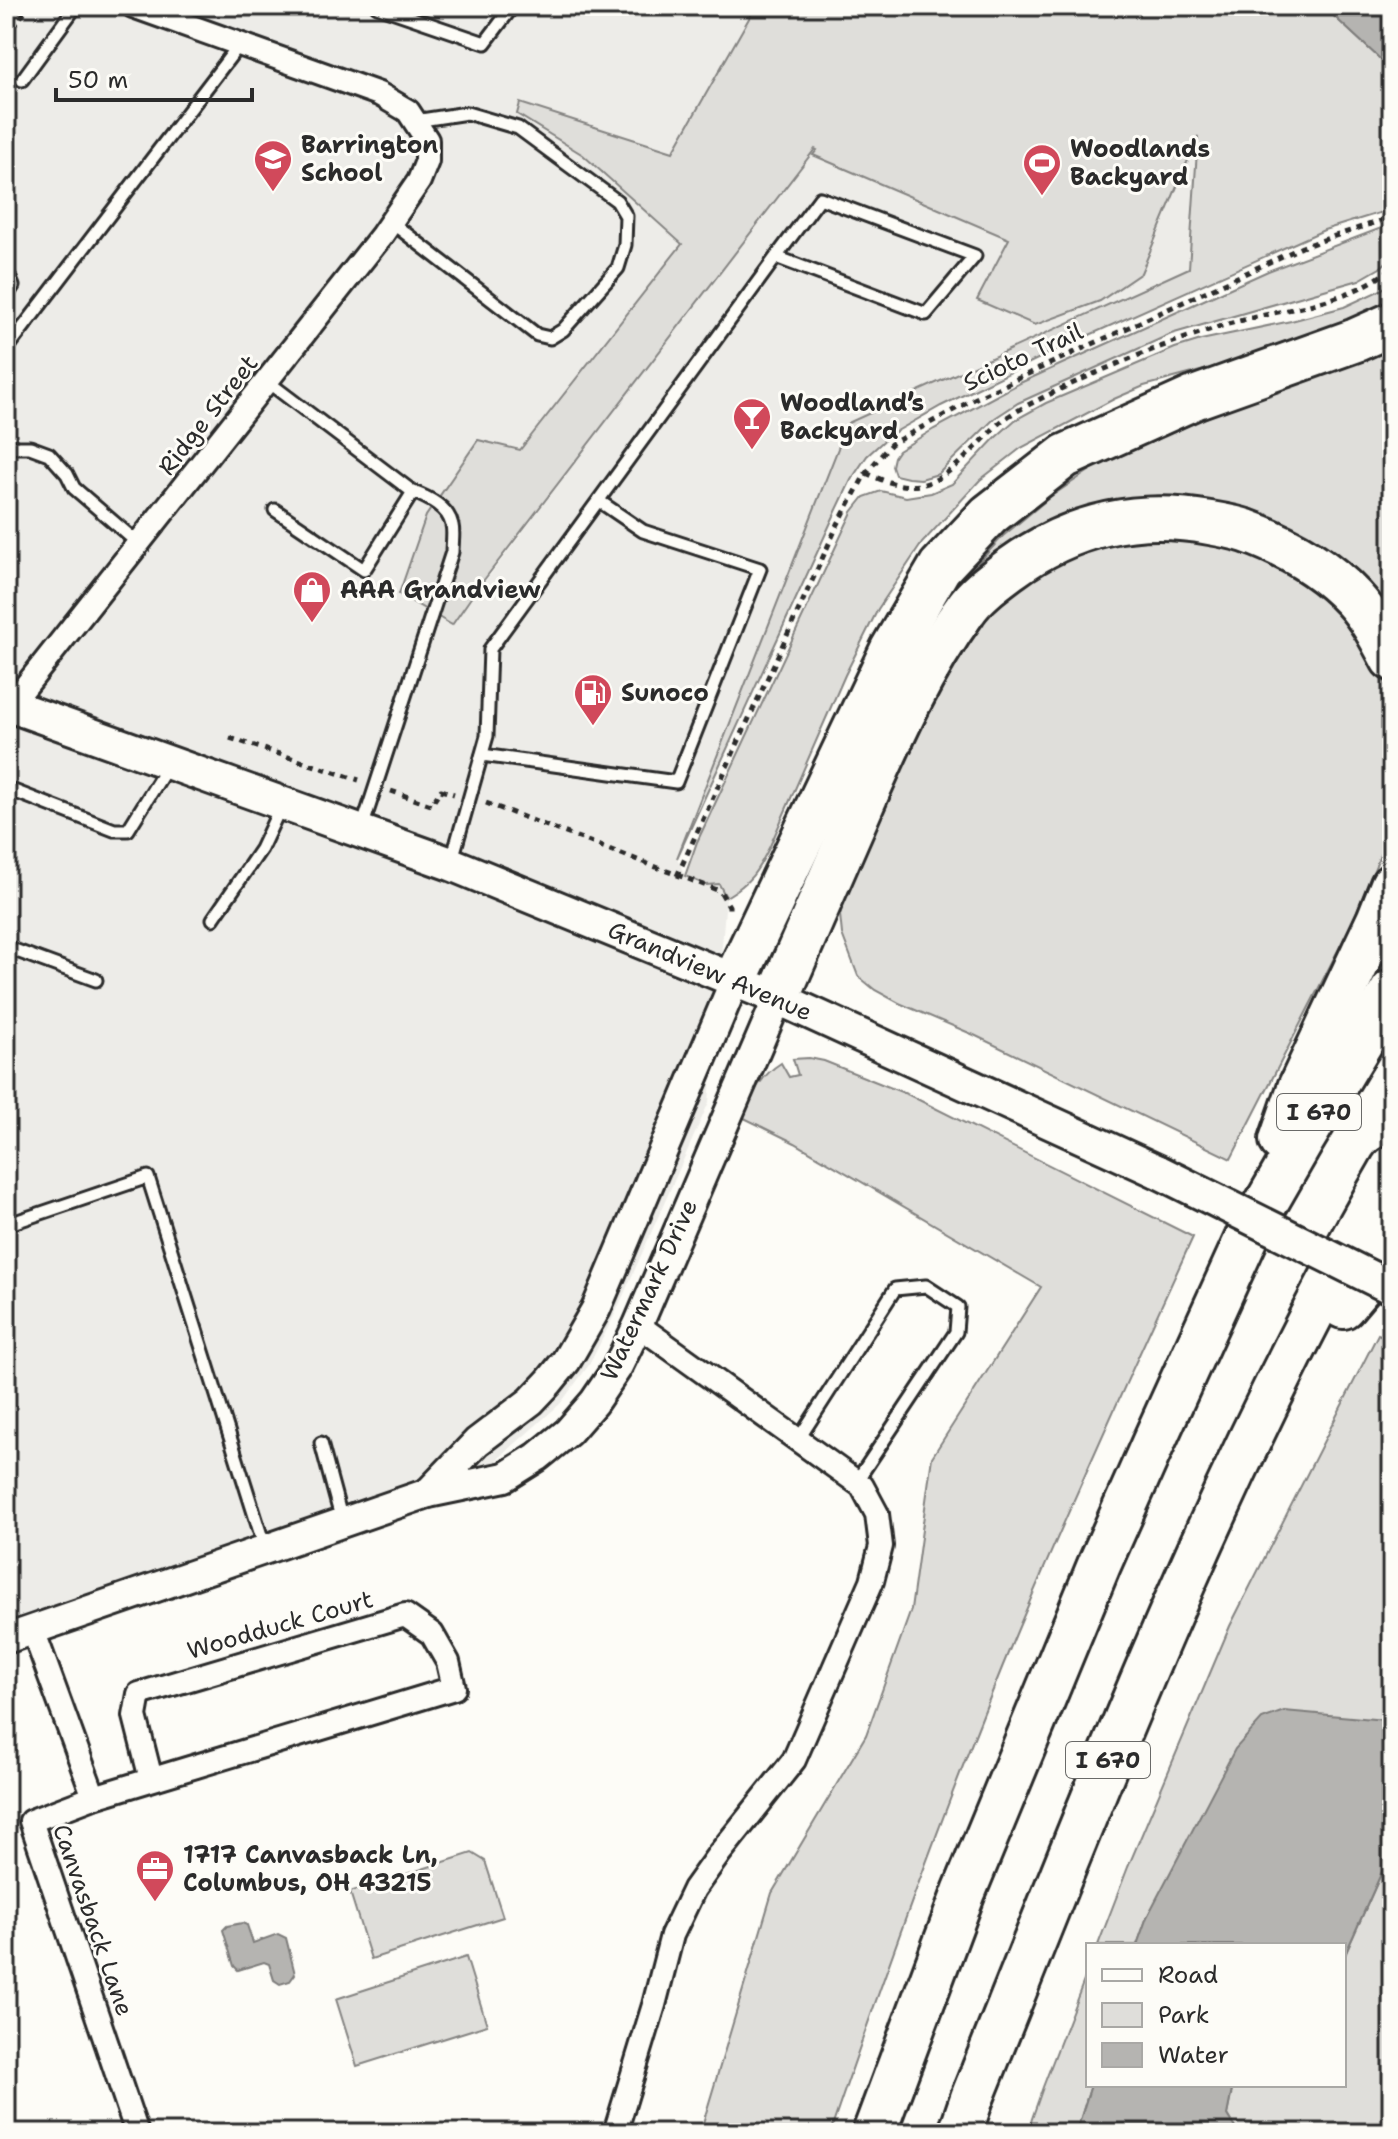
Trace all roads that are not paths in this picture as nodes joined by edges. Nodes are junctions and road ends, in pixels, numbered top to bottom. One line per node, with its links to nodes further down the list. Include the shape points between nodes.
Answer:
1 (76, 6): 6 (lane)
2 (133, 6): 5 (street)
3 (377, 6): 4 (lane, via 485,43)
4 (513, 6)
5 (239, 45): 7 (street, via 379,94 408,111); 13 (lane)
6 (22, 80)
7 (421, 130): 8 (street, Ridge Street, via 427,161); 8 (lane, via 467,113 518,128 617,201 626,216 618,268 550,338 537,335)
8 (391, 222): 15 (street, Ridge Street)
9 (776, 257): 9 (lane, via 820,198 975,256 926,314); 18 (lane)
10 (6, 269): 11 (lane, via 13,286)
11 (6, 297)
12 (1392, 324): 33 (highway, via 1194,398 1065,456 989,515 940,567 892,649)
13 (10, 336): 14 (lane)
14 (6, 350)
15 (268, 382): 17 (lane); 20 (street, Ridge Street)
16 (6, 447): 20 (lane, via 49,454 74,488)
17 (413, 492): 19 (lane, via 364,570); 27 (lane, via 443,509 452,524 452,552)
18 (599, 501): 23 (lane, via 490,649); 23 (lane, via 643,531 760,569 676,782)
19 (275, 510)
20 (139, 544): 22 (street, Ridge Street)
21 (1392, 659): 35 (highway, via 1354,598 1319,568 1243,530 1191,519 1110,521 1032,553 966,608 930,666 895,731)
22 (7, 707): 24 (main road, Grandview Avenue)
23 (482, 755): 28 (lane)
24 (170, 762): 25 (lane, via 128,830 114,830); 26 (main road, Grandview Avenue)
25 (6, 788)
26 (283, 802): 27 (main road, Grandview Avenue); 30 (lane, via 261,849)
27 (361, 831): 28 (main road, Grandview Avenue)
28 (451, 864): 33 (main road, Grandview Avenue)
29 (1392, 885): 38 (highway, via 1299,1088)
30 (213, 919)
31 (6, 947): 32 (lane)
32 (96, 980)
33 (735, 980): 35 (main road, Grandview Avenue); 46 (street, Watermark Drive, via 582,1335 540,1391 477,1442)
34 (1392, 991): 38 (highway, I 670)
35 (778, 998): 40 (main road, Grandview Avenue, bridge, via 1159,1172); 41 (street, Watermark Drive)
36 (1392, 1168): 42 (highway, I 670)
37 (6, 1225): 48 (lane, via 148,1177)
38 (1248, 1235): 55 (highway, I 670, via 1099,1565 964,1892)
39 (1392, 1243): 42 (highway)
40 (1392, 1288)
41 (638, 1325): 43 (street); 46 (street, Watermark Drive, via 594,1402 537,1457 505,1477)
42 (1271, 1394): 56 (highway, I 670, via 1141,1680)
43 (798, 1440): 45 (street); 45 (lane, via 895,1289 926,1286 958,1307 956,1332)
44 (321, 1443): 47 (lane)
45 (856, 1482): 54 (street, via 877,1514 881,1546 872,1581 794,1760 694,1889 672,1935)
46 (428, 1493): 47 (street, Watermark Drive)
47 (343, 1522): 48 (street, Watermark Drive)
48 (265, 1548): 49 (street, Watermark Drive)
49 (33, 1630): 50 (street, Watermark Drive); 52 (street, Canvasback Lane)
50 (6, 1639)
51 (151, 1779): 51 (street, Woodduck Court, via 454,1688 448,1662 432,1634 405,1615 139,1694 135,1716); 52 (street, Woodduck Court)
52 (94, 1797): 53 (street, Canvasback Lane, via 31,1821)
53 (137, 2133)
54 (615, 2133)
55 (874, 2133)
56 (960, 2133)

